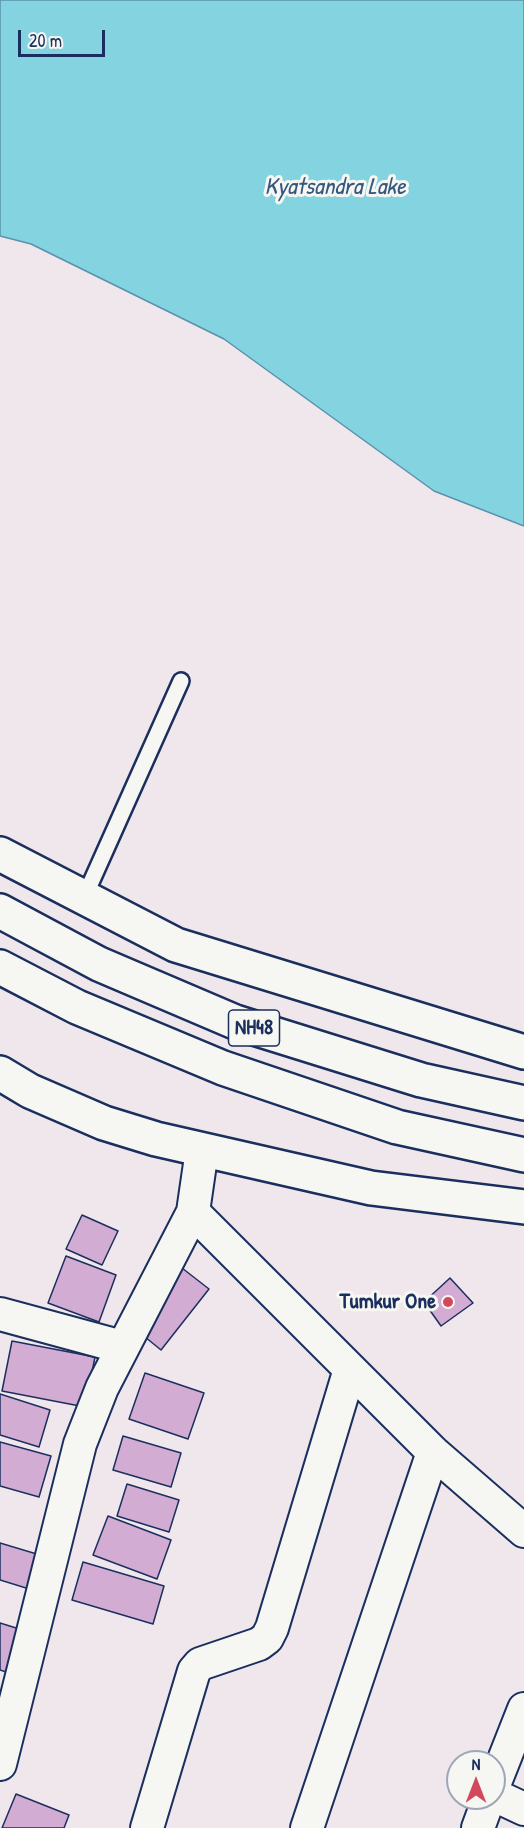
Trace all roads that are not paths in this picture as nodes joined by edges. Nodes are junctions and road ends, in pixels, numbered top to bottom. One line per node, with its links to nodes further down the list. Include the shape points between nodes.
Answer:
1 (182, 681): 3 (lane)
2 (0, 854): 3 (main road)
3 (84, 898): 6 (main road, via 176,945)
4 (0, 911): 8 (main road, NH48, via 99,964 236,1022 422,1080)
5 (0, 967): 10 (main road, NH48, via 77,1007 223,1068 397,1127)
6 (524, 1052)
7 (0, 1073): 9 (main road, via 104,1123)
8 (524, 1103)
9 (202, 1150): 11 (main road, via 371,1188); 12 (street)
10 (524, 1155)
11 (524, 1207)
12 (193, 1212): 14 (street); 15 (street)
13 (0, 1314): 14 (street)
14 (122, 1347): 20 (street, via 80,1444)
15 (350, 1369): 16 (street); 24 (street, via 272,1628 259,1644 200,1664 194,1671)
16 (433, 1452): 17 (street); 25 (street)
17 (524, 1531)
18 (524, 1709): 19 (street)
19 (506, 1755)
20 (0, 1764)
21 (506, 1801): 22 (street)
22 (524, 1809)
23 (485, 1810): 26 (street)
24 (147, 1828)
25 (307, 1828)
26 (478, 1828)

